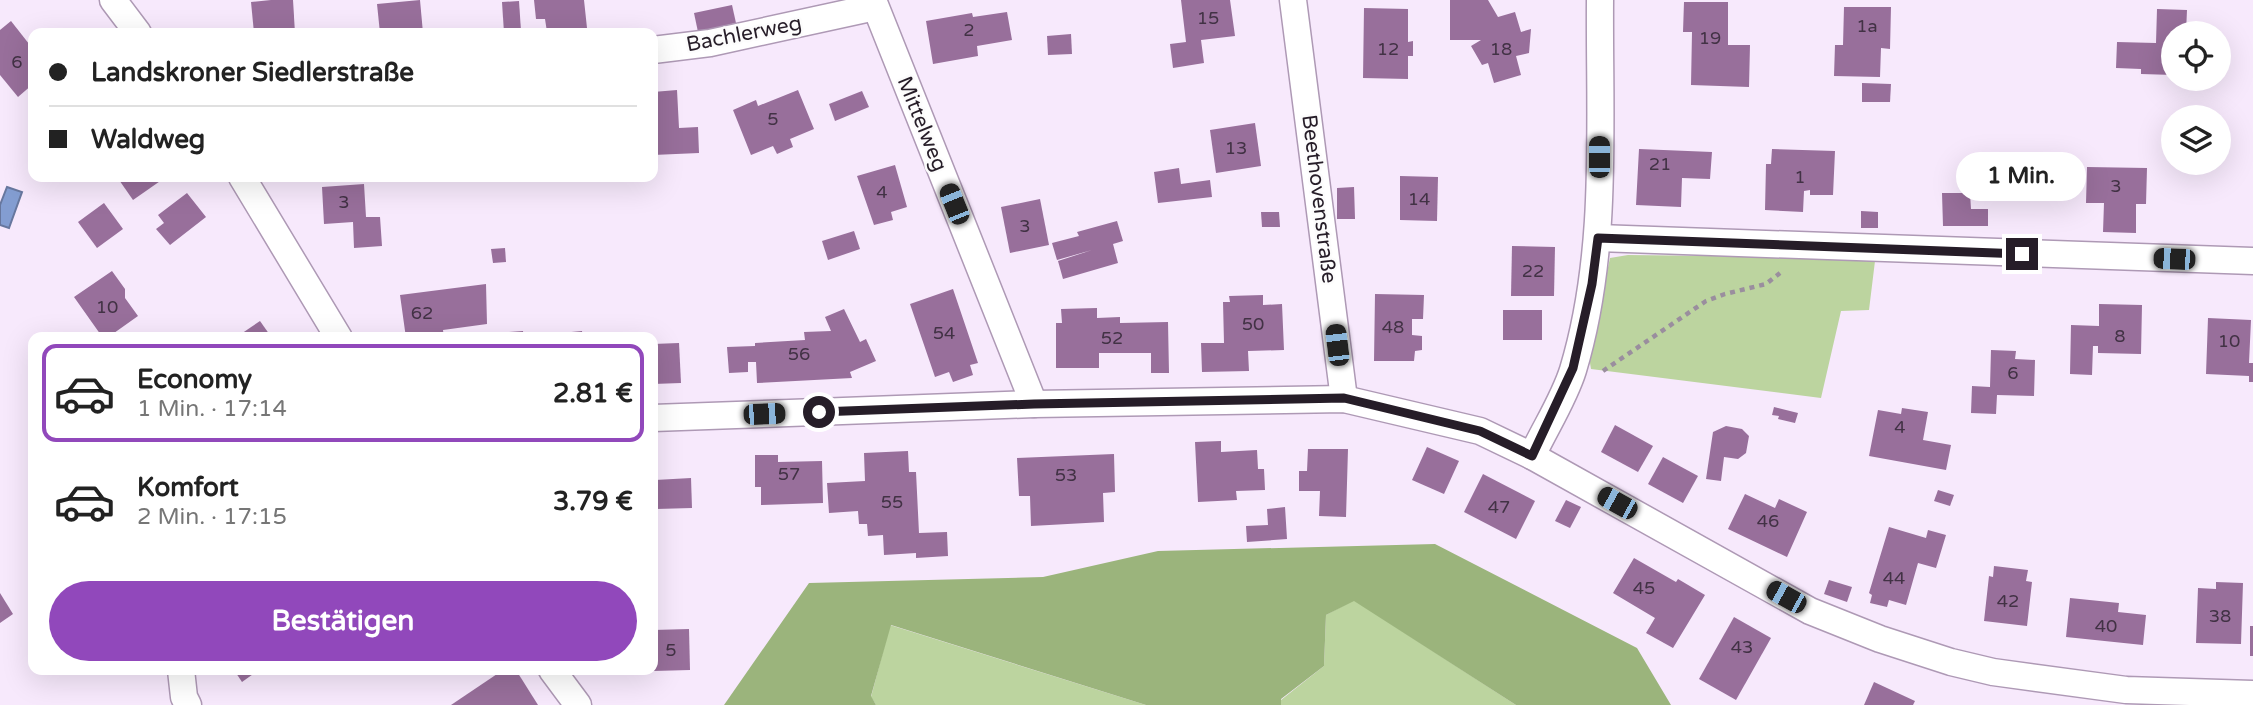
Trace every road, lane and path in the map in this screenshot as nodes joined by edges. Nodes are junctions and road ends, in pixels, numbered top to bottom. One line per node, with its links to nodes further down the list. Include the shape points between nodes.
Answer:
1 (113, 0): 5 (street)
2 (1293, 0): 13 (street, Beethovenstraße)
3 (1600, 0): 8 (street)
4 (874, 4): 6 (street, Bachlerweg, via 709,43); 14 (street, Mittelweg)
5 (134, 28)
6 (658, 49)
7 (245, 182): 11 (street)
8 (1598, 238): 9 (street); 12 (street)
9 (1784, 246): 10 (street); 12 (path, via 1782,271 1766,284 1706,301 1595,375)
10 (2253, 261)
11 (335, 332)
12 (1573, 368): 16 (street)
13 (1344, 398): 14 (street); 16 (street, via 1480,431)
14 (1034, 404): 15 (street)
15 (658, 418)
16 (1532, 456): 20 (street, via 1810,611 1951,662)
17 (182, 675): 21 (street)
18 (556, 675): 22 (street)
19 (2253, 694): 20 (street)
20 (2125, 698)
21 (188, 705)
22 (578, 705)

